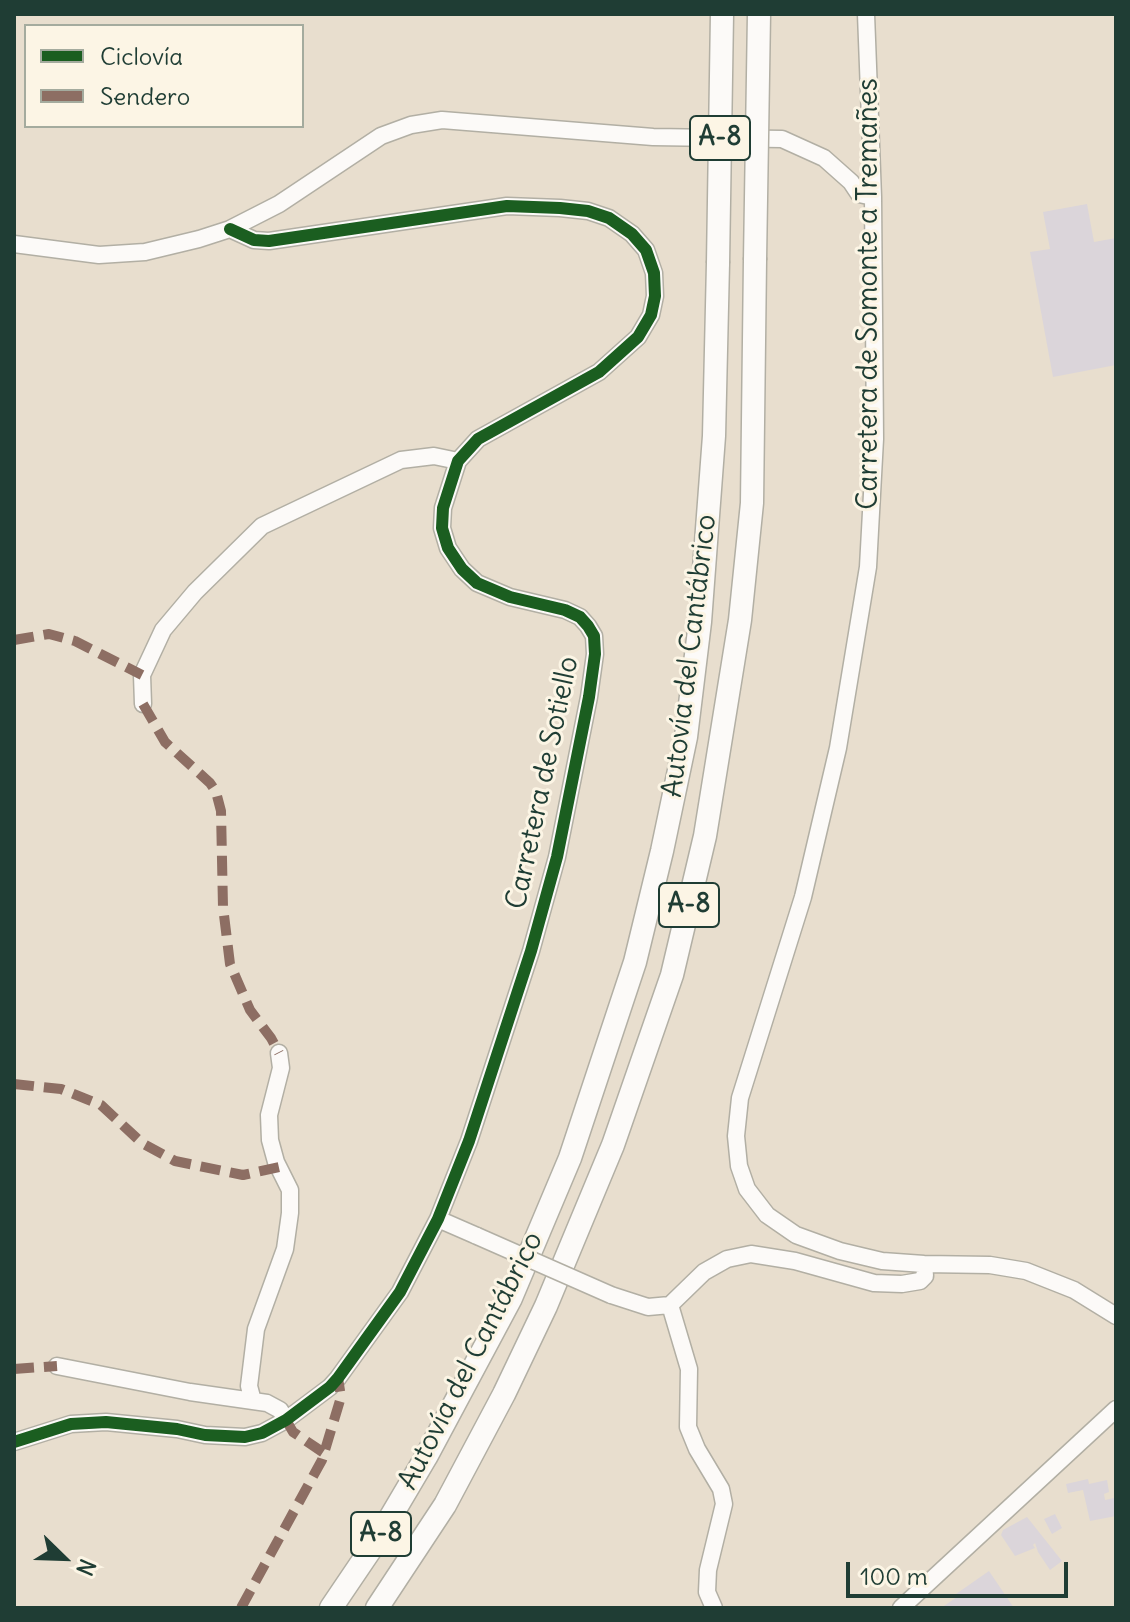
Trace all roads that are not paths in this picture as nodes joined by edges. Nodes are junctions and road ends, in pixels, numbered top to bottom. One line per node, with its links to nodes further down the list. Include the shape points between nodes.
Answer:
1 (722, 14): 20 (highway, Autovía del Cantábrico / A-8, bridge, via 714,436 700,622 686,737 635,962 570,1158 511,1298 426,1457)
2 (759, 14): 19 (highway, Autovía del Cantábrico / A-8, bridge, via 752,503 740,620 705,836 672,975 613,1145 546,1306)
3 (866, 14): 4 (street, Carretera de Somonte a Tremañes)
4 (873, 197): 5 (street, via 859,194 824,158 782,139 653,137 442,120 381,136 279,204); 11 (street, Carretera de Somonte a Tremañes, via 875,439 859,633 803,897 740,1098 736,1136 747,1189 767,1215 796,1235 868,1258)
5 (230, 229): 6 (street, via 145,252 99,255); 7 (street, Carretera de Sotiello, via 269,241 507,206 588,211 632,234 646,250 654,285 651,315 638,337 599,372 478,439)
6 (14, 244)
7 (458, 461): 8 (street, via 434,456 401,460 262,526 163,630 142,675); 10 (street, Carretera de Sotiello, via 448,484 442,528 462,569 490,590 580,617 594,636 595,654 550,884 469,1141)
8 (143, 704)
9 (279, 1053): 15 (street, via 270,1140 290,1190 290,1213 281,1261 256,1329 249,1386)
10 (438, 1219): 12 (street, bridge, via 611,1295 648,1307); 17 (street, via 400,1292 338,1378)
11 (924, 1264): 12 (street, via 920,1281 874,1283 751,1254 704,1272); 13 (street, Carretera de Somonte a Tremañes, via 998,1266 1049,1279)
12 (670, 1305): 23 (street, via 689,1369 688,1427 724,1504 708,1570 707,1592)
13 (1116, 1316)
14 (57, 1366): 15 (street)
15 (253, 1401): 17 (street, via 280,1410)
16 (1116, 1409): 24 (street)
17 (286, 1420): 18 (street, via 245,1437 106,1422 71,1424)
18 (14, 1442)
19 (445, 1505): 21 (highway, Autovía del Cantábrico / A-8); 22 (highway, via 418,1569)
20 (331, 1608)
21 (377, 1608)
22 (393, 1608)
23 (714, 1608)
24 (901, 1608)

